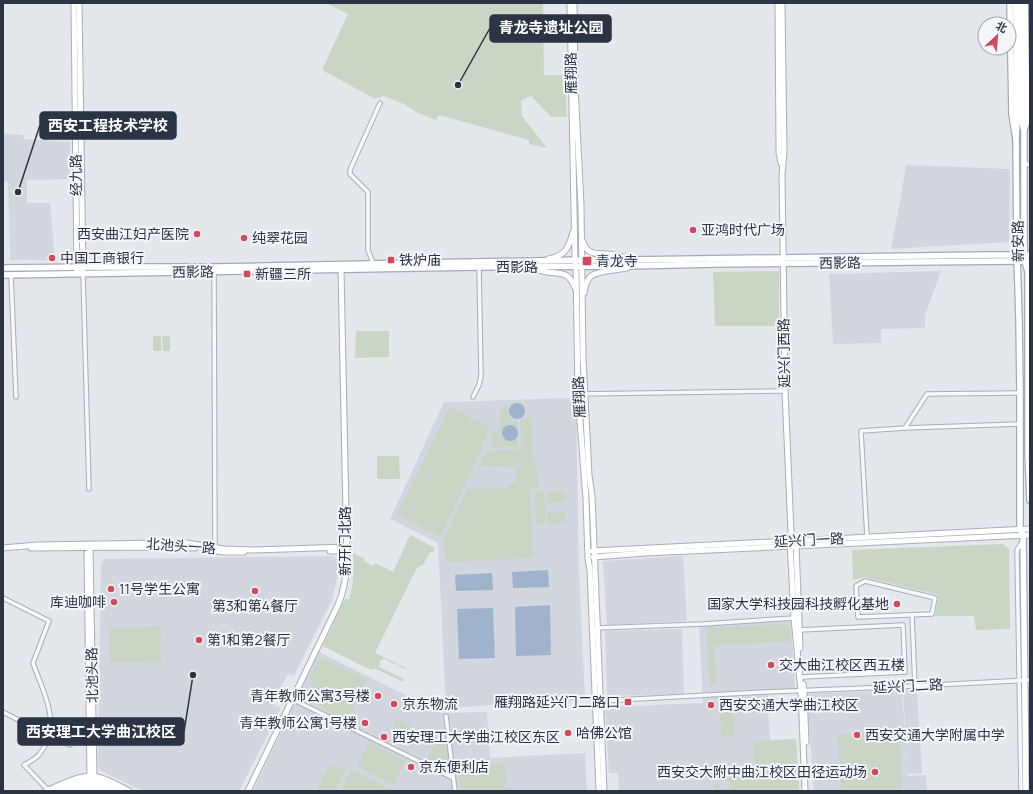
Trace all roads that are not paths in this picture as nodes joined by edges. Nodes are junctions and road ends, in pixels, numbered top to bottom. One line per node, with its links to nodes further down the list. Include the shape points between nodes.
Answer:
1 (74, 3): 25 (street, 经九路)
2 (79, 3): 25 (street, 经九路)
3 (570, 3): 16 (street, 雁翔路)
4 (574, 3): 17 (street, 雁翔路)
5 (778, 3): 15 (street, 延兴门西路, via 779,152)
6 (782, 3): 15 (street, 延兴门西路)
7 (1010, 3): 13 (main road, 新安路, via 1012,114)
8 (1016, 3): 13 (highway)
9 (1021, 3): 12 (highway)
10 (1025, 3): 12 (main road, 新安路, via 1027,121)
11 (380, 103): 22 (street, via 350,170 350,174 368,192 368,250)
12 (1024, 130): 14 (main road, 新安路)
13 (1016, 140): 18 (main road, 新安路)
14 (1027, 164): 19 (main road, 新安路)
15 (782, 174): 21 (street, 延兴门西路)
16 (574, 225): 20 (street, via 566,250 557,257); 23 (street, 雁翔路)
17 (581, 233): 23 (street, 雁翔路); 24 (street, via 584,246 592,253 611,255)
18 (1017, 258): 19 (main road, 西影路); 21 (main road, 西影路); 38 (main road, 新安路)
19 (1027, 258): 36 (main road, 新安路)
20 (540, 261): 22 (main road, 西影路); 23 (main road, 西影路)
21 (783, 261): 24 (main road, 西影路); 37 (street, 延兴门西路)
22 (373, 263): 29 (main road, 西影路)
23 (578, 263): 24 (main road, 西影路); 27 (main road, 西影路); 34 (street, 雁翔路); 35 (street, 雁翔路)
24 (637, 263): 35 (street, via 591,275 586,285)
25 (80, 267): 28 (main road, 西影路); 29 (main road, 西影路); 31 (street, 经九路)
26 (479, 267): 27 (main road, 西影路); 30 (main road, 西影路); 42 (street, via 481,376)
27 (530, 267): 34 (street, via 564,274 569,277)
28 (3, 268)
29 (214, 269): 30 (main road, 西影路); 31 (main road, 西影路); 54 (street)
30 (341, 269): 56 (street, 新开门北路)
31 (80, 274): 33 (main road, 西影路); 45 (street)
32 (3, 275): 33 (main road, 西影路)
33 (10, 275): 41 (street)
34 (577, 292): 39 (street, 雁翔路)
35 (582, 309): 40 (street, 雁翔路)
36 (1029, 385): 46 (main road, 新安路)
37 (785, 391): 40 (street); 52 (street, 延兴门西路)
38 (1020, 393): 43 (main road, 新安路); 44 (street, via 927,394)
39 (578, 394): 40 (street); 57 (street, 雁翔路)
40 (584, 394): 58 (street, 雁翔路)
41 (16, 397)
42 (473, 397)
43 (1020, 424): 44 (street); 47 (main road, 新安路)
44 (905, 428): 50 (street, via 861,431)
45 (89, 489)
46 (1030, 500)
47 (1020, 529): 48 (street, 延兴门一路); 50 (street, 延兴门一路); 51 (main road, 新安路)
48 (1030, 529)
49 (1030, 535): 51 (street, 延兴门一路)
50 (867, 537): 52 (street, 延兴门一路)
51 (1023, 538): 52 (street, 延兴门一路); 69 (main road, 新安路)
52 (793, 543): 58 (street, 延兴门一路); 59 (street, 延兴门一路); 64 (street, 延兴门西路); 67 (street, 延兴门西路)
53 (89, 546): 54 (street, 北池头一路, via 187,543); 55 (street, 北池头一路, via 37,545); 56 (street, 北池头一路, via 190,547 224,552); 80 (street, 北池头路)
54 (215, 547): 56 (street, 北池头一路, via 254,550)
55 (3, 548)
56 (347, 549): 72 (street, 新开门北路, via 346,576 340,599)
57 (588, 551): 58 (street, 延兴门一路); 60 (street, 雁翔路)
58 (594, 551): 59 (street, 雁翔路)
59 (594, 557): 60 (street, 延兴门一路); 66 (street, 雁翔路)
60 (588, 558): 74 (street, 雁翔路)
61 (3, 598): 77 (street, via 49,621 33,663 50,709)
62 (912, 615): 63 (street); 63 (street, via 932,614 935,598 865,581 856,586 858,617); 70 (street)
63 (863, 616): 65 (street)
64 (794, 618): 66 (street); 71 (street, 延兴门西路)
65 (864, 627): 67 (street); 68 (street, via 903,625 905,672)
66 (597, 628): 73 (street, 雁翔路)
67 (799, 630): 68 (street, 延兴门西路)
68 (802, 677): 71 (street, 延兴门西路)
69 (1025, 680): 70 (street, 延兴门二路); 95 (street); 96 (main road, 新安路)
70 (916, 686): 71 (street, 延兴门二路)
71 (802, 691): 73 (street, 延兴门二路); 93 (street, 延兴门西路); 94 (street, 延兴门西路)
72 (292, 699): 79 (street); 89 (street, 新开门北路)
73 (600, 701): 74 (street, 延兴门二路); 92 (street, 雁翔路)
74 (595, 704): 91 (street, 雁翔路)
75 (3, 712): 77 (street)
76 (446, 716): 79 (street)
77 (50, 736): 78 (street); 81 (street, via 41,754 24,765)
78 (70, 745)
79 (453, 778): 90 (street)
80 (92, 780): 81 (street, via 77,778); 82 (street, via 81,781); 83 (street); 84 (street); 85 (street); 86 (street); 87 (street); 88 (street, via 105,779)
81 (47, 791)
82 (57, 791)
83 (68, 791)
84 (78, 791)
85 (102, 791)
86 (111, 791)
87 (120, 791)
88 (129, 791)
89 (248, 791)
90 (455, 791)
91 (599, 791)
92 (604, 791)
93 (805, 791)
94 (809, 791)
95 (1021, 791)
96 (1026, 791)

